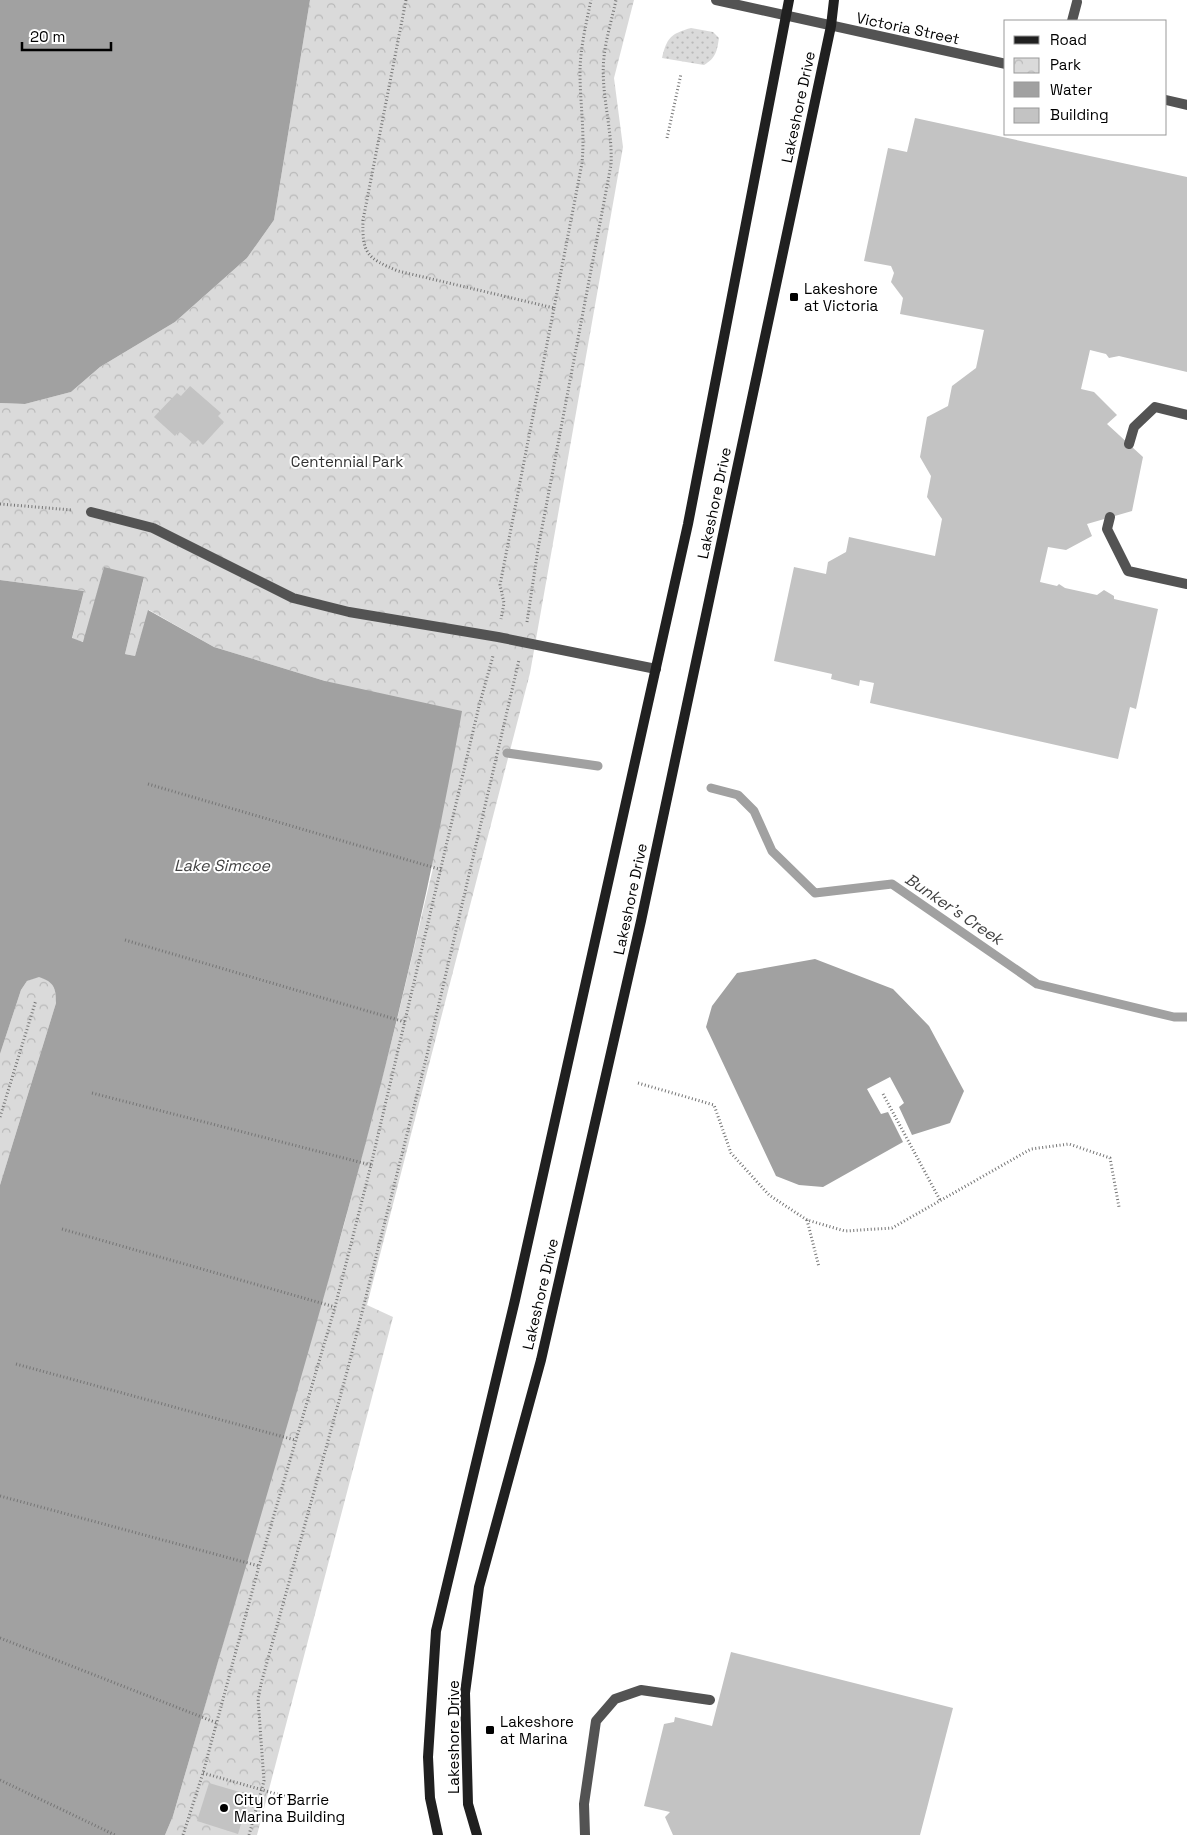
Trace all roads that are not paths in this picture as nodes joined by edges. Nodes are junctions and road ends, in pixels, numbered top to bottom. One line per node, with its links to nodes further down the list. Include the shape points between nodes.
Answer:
1 (716, 0): 5 (street, Victoria Street)
2 (790, 0): 5 (main road, Lakeshore Drive)
3 (834, 0): 7 (main road, Lakeshore Drive)
4 (1077, 2): 6 (street)
5 (786, 15): 7 (street, Victoria Street); 16 (main road, Lakeshore Drive, via 688,524)
6 (1072, 20)
7 (831, 26): 8 (street, Victoria Street); 19 (main road, Lakeshore Drive, via 638,930 540,1360 479,1586 465,1693 468,1804)
8 (1004, 64)
9 (1167, 100): 10 (street)
10 (1187, 105)
11 (1187, 415): 12 (street, via 1155,407 1134,427)
12 (1129, 444)
13 (91, 512): 16 (street, via 153,528 293,598 348,612 498,637)
14 (1110, 517): 15 (street, via 1107,529 1128,571)
15 (1187, 584)
16 (656, 669): 18 (main road, Lakeshore Drive, via 520,1281 436,1631 428,1757 430,1798)
17 (710, 1700): 20 (street, via 641,1690 615,1699 596,1720 584,1804)
18 (438, 1835)
19 (477, 1835)
20 (585, 1835)

